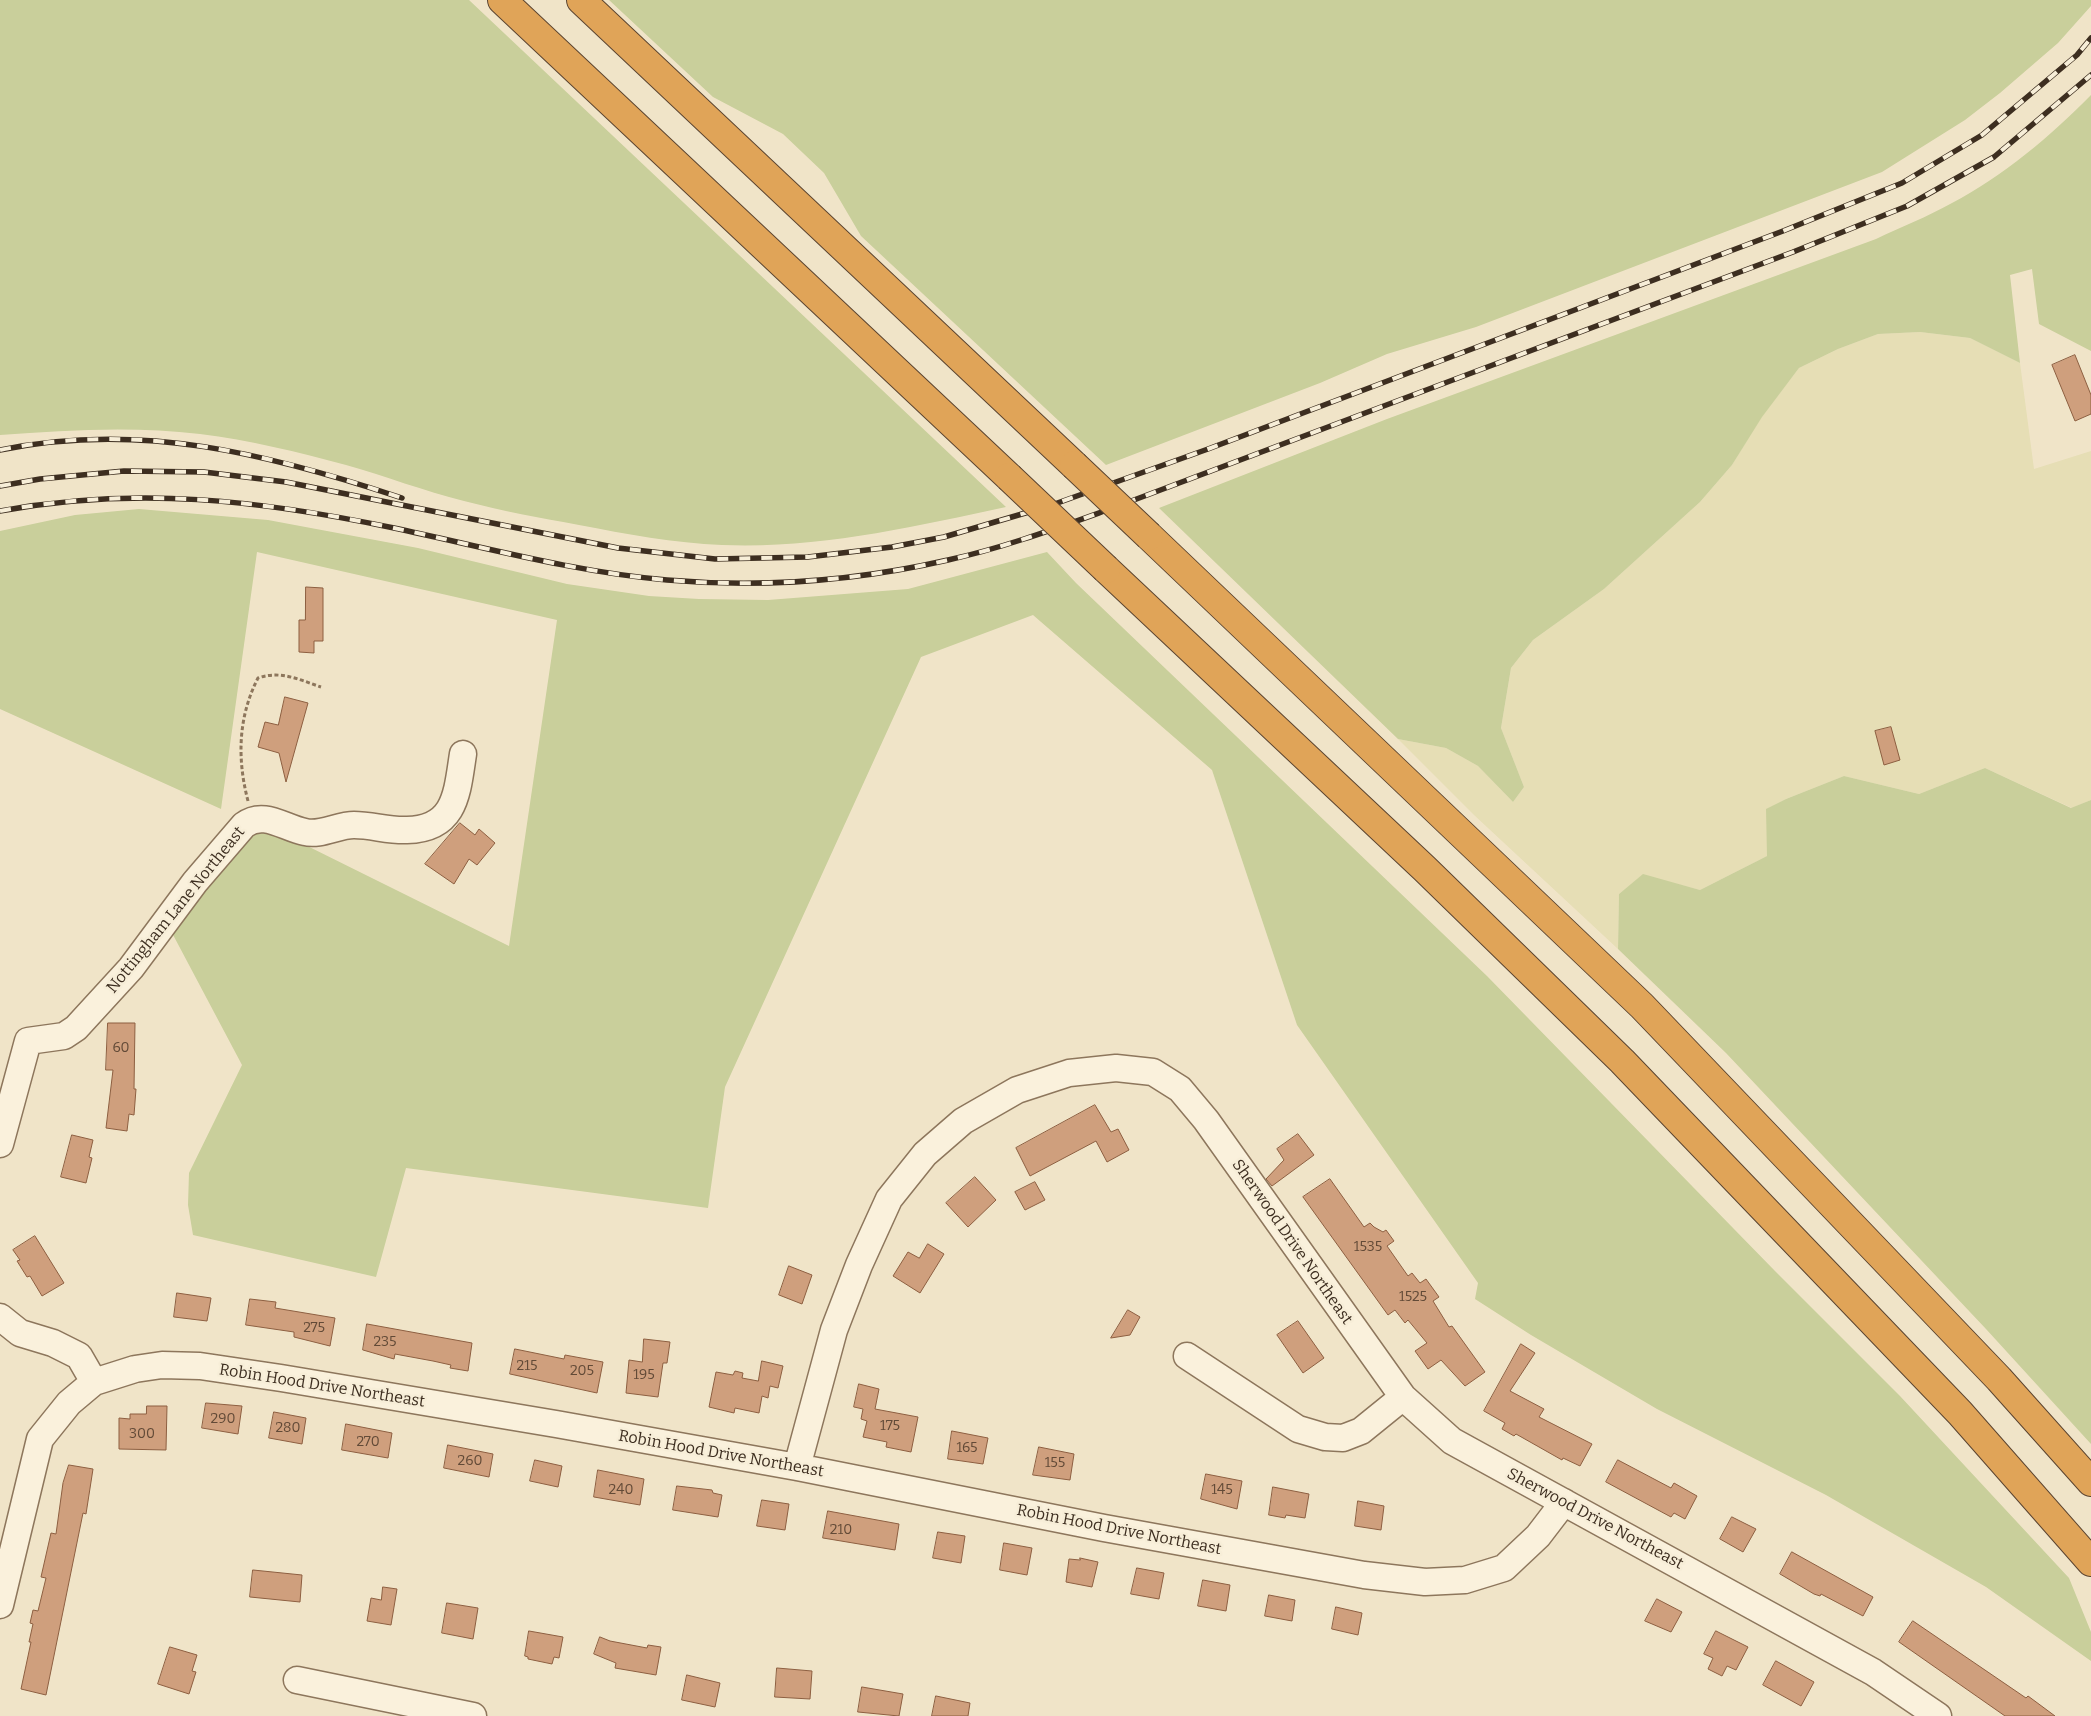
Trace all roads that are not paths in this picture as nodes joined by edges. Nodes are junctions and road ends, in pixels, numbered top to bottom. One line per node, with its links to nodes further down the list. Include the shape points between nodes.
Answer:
1 (502, 0): 12 (highway, bridge, via 1425,869 1622,1061 1960,1414)
2 (581, 0): 10 (highway, bridge, via 1642,1006 1999,1379)
3 (463, 754): 4 (street, Nottingham Lane Northeast, via 455,801 437,824 406,830 350,825 311,834 261,818 252,819 238,830 131,968 76,1028 64,1036 28,1041)
4 (0, 1144)
5 (0, 1317): 7 (street, via 20,1333 53,1343 79,1356)
6 (1187, 1356): 8 (street, via 1298,1429 1325,1437 1343,1438 1361,1431)
7 (94, 1382): 9 (street, Robin Hood Drive Northeast, via 135,1369 162,1365 200,1366 556,1424); 13 (street, Robin Hood Drive Northeast, via 69,1403 40,1439)
8 (1403, 1398): 9 (street, Sherwood Drive Northeast, via 1206,1120 1180,1089 1153,1072 1116,1068 1069,1074 1017,1090 963,1121 925,1154 890,1199 859,1265 834,1330); 11 (street, Sherwood Drive Northeast, via 1452,1440)
9 (797, 1468): 11 (street, Robin Hood Drive Northeast, via 1104,1528 1425,1582 1465,1580 1504,1568 1538,1536)
10 (2091, 1482)
11 (1564, 1502): 16 (street, Sherwood Drive Northeast, via 1874,1672)
12 (2091, 1562)
13 (0, 1605)
14 (297, 1680): 15 (street)
15 (473, 1716)
16 (1938, 1716)

